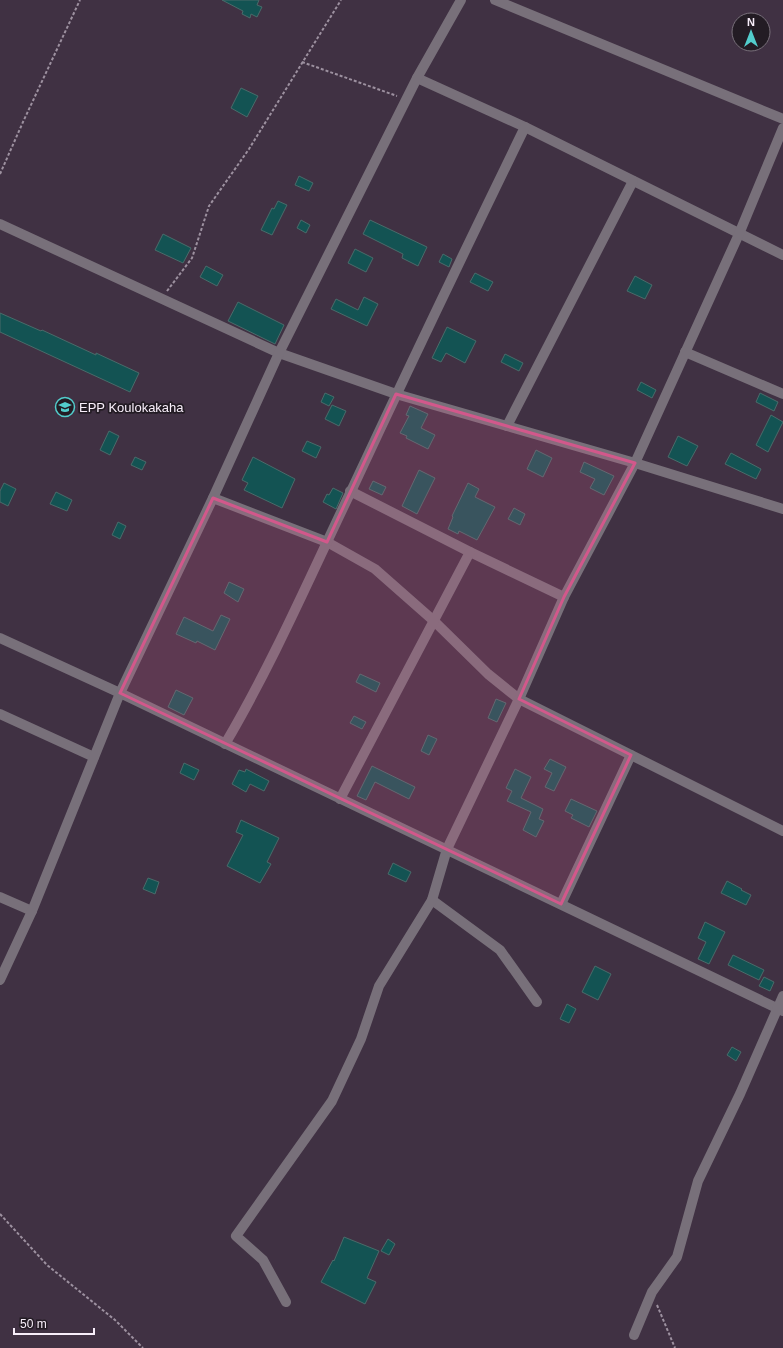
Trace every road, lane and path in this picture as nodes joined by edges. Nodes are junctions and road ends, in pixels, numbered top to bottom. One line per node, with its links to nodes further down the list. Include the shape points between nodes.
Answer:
1 (80, 0): 11 (path)
2 (341, 0): 5 (path)
3 (461, 0): 6 (street)
4 (495, 0): 8 (street)
5 (302, 62): 7 (path); 16 (path, via 209,206 192,258)
6 (417, 78): 7 (street); 9 (street)
7 (406, 99): 18 (street)
8 (783, 119)
9 (524, 127): 12 (street); 19 (street)
10 (783, 128): 14 (street)
11 (0, 174)
12 (633, 181): 14 (street); 21 (street)
13 (0, 224): 16 (street)
14 (739, 234): 15 (street); 17 (street)
15 (783, 255)
16 (162, 299): 18 (street)
17 (685, 352): 20 (street); 22 (street)
18 (279, 353): 19 (street); 24 (street)
19 (396, 394): 21 (street); 23 (street)
20 (783, 394)
21 (507, 426): 22 (street)
22 (635, 463): 25 (street); 28 (street)
23 (350, 491): 26 (street); 27 (street)
24 (213, 498): 26 (street); 31 (street)
25 (783, 509)
26 (327, 542): 29 (street, via 375,569); 34 (street, via 245,709)
27 (470, 552): 28 (street); 29 (street)
28 (564, 597): 32 (street)
29 (434, 621): 32 (street, via 488,674); 37 (street)
30 (0, 638): 31 (street)
31 (120, 693): 34 (street); 36 (street)
32 (519, 699): 35 (street); 39 (street)
33 (0, 714): 36 (street)
34 (225, 744): 37 (street)
35 (631, 755): 38 (street); 42 (street)
36 (94, 757): 43 (street)
37 (340, 799): 39 (street)
38 (783, 831)
39 (447, 849): 41 (street); 42 (street)
40 (0, 897): 43 (street)
41 (432, 900): 46 (street, via 500,950); 50 (street, via 379,986 360,1039 332,1101 236,1236 263,1260)
42 (561, 904): 47 (street)
43 (32, 911): 44 (street)
44 (0, 980)
45 (783, 996): 47 (street)
46 (537, 1002)
47 (780, 1010): 49 (street, via 698,1181 677,1257)
48 (0, 1214): 52 (path, via 48,1265 115,1320)
49 (652, 1292): 51 (street); 53 (path)
50 (286, 1302)
51 (634, 1335)
52 (143, 1348)
53 (675, 1348)

